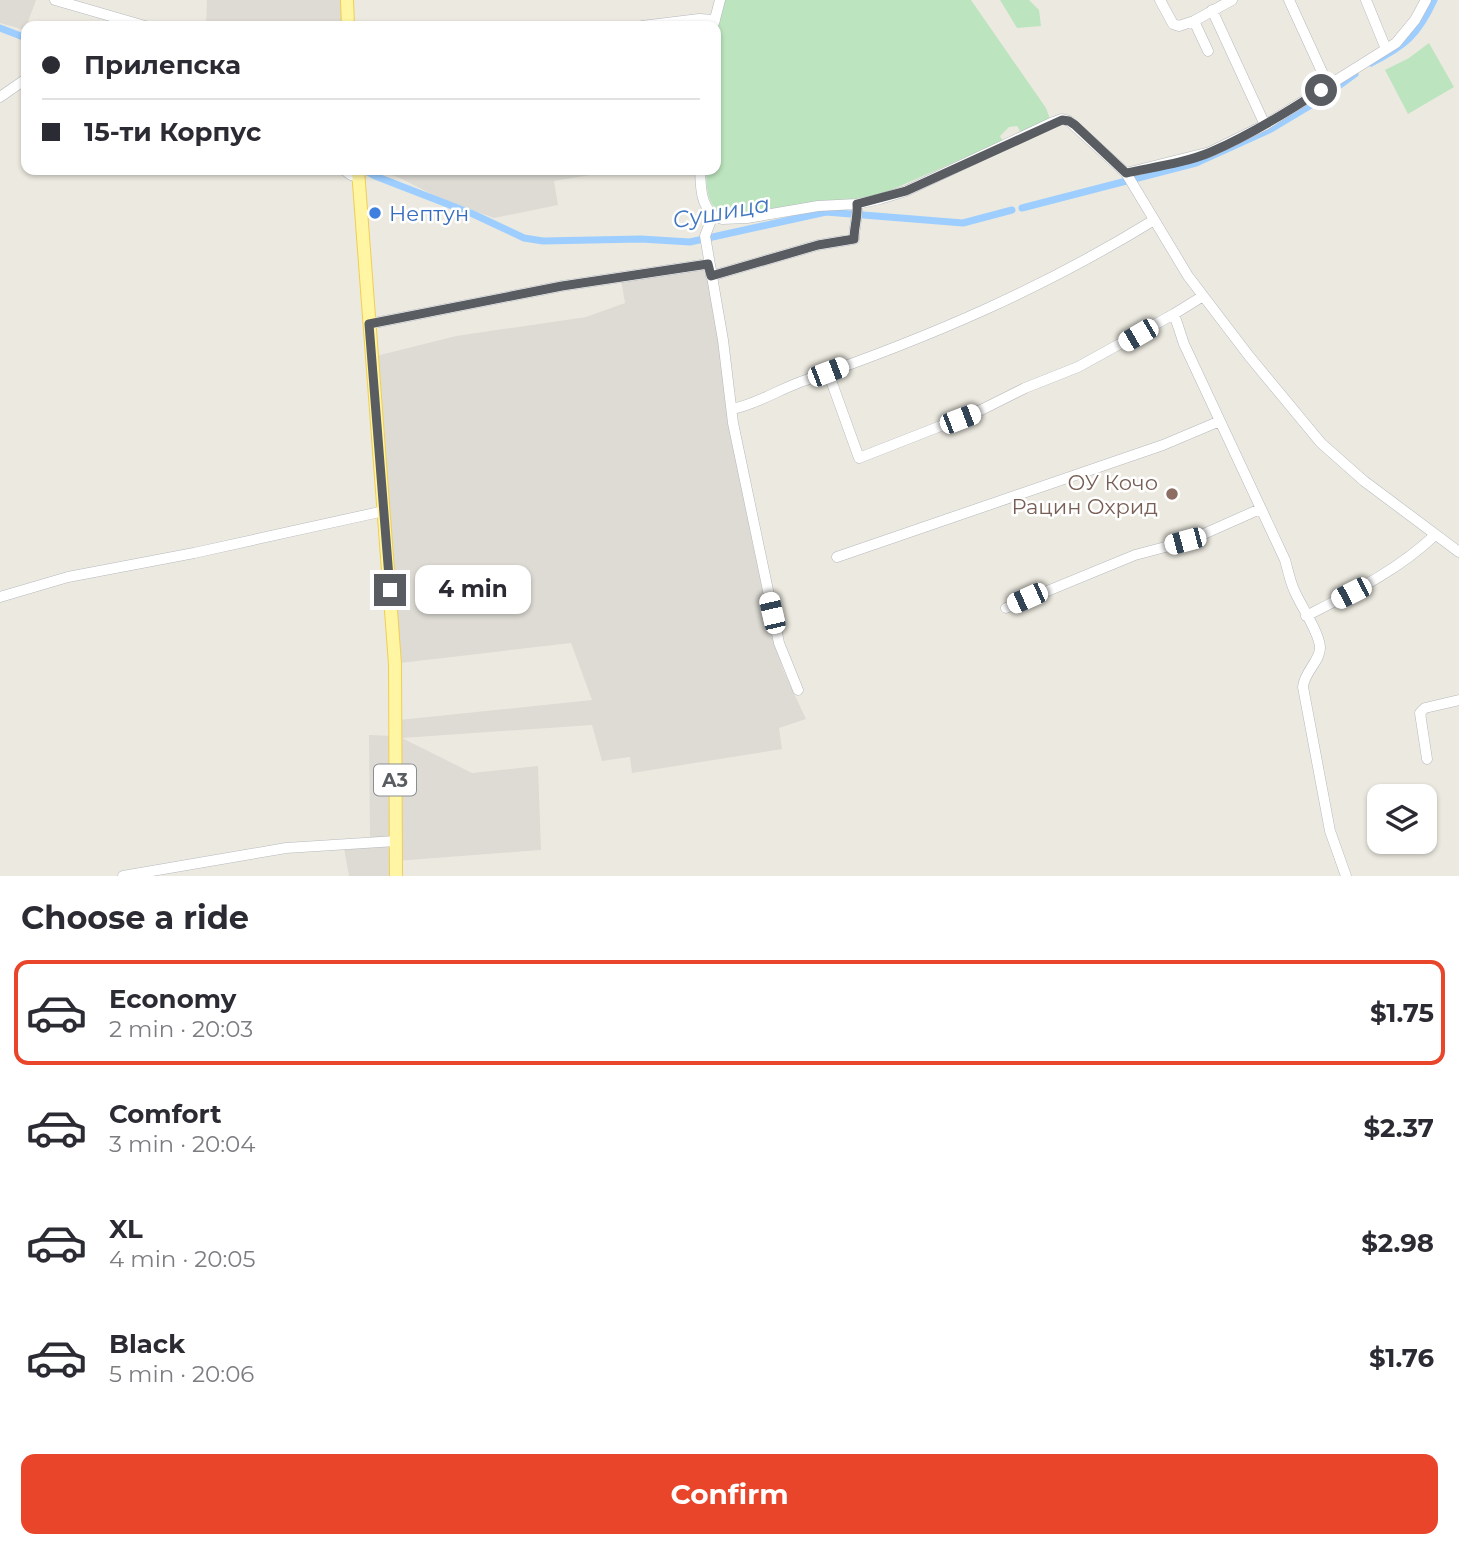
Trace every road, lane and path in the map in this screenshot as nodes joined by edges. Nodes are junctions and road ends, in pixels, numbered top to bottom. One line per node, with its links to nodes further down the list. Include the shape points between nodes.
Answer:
1 (55, 0): 10 (street)
2 (347, 0): 11 (main road)
3 (720, 0): 14 (street)
4 (1160, 0): 15 (street, via 1173,24)
5 (1232, 0): 9 (street)
6 (1289, 0): 19 (street)
7 (1366, 0): 16 (street)
8 (1426, 0): 16 (street, via 1404,36)
9 (1212, 10): 15 (street); 21 (street)
10 (128, 21)
11 (348, 21)
12 (683, 21): 13 (street)
13 (706, 21)
14 (715, 21)
15 (1194, 21): 17 (street)
16 (1386, 49): 19 (street)
17 (1208, 51)
18 (21, 82): 20 (street)
19 (1328, 85): 21 (street)
20 (0, 97)
21 (1265, 125): 22 (street, via 1210,152)
22 (1126, 173): 25 (street, via 1075,125 1062,120); 27 (street)
23 (358, 175): 32 (main road, A3)
24 (701, 175): 26 (street, via 703,199)
25 (858, 212): 26 (street, via 818,206 733,219); 29 (street, via 854,239)
26 (713, 215): 28 (street, via 706,241)
27 (1154, 220): 30 (street); 33 (street, via 1092,258 1001,303)
28 (708, 264): 29 (street); 32 (street, via 572,284)
29 (711, 276): 34 (street)
30 (1203, 296): 31 (street); 38 (street, via 1321,443)
31 (1174, 314): 33 (street, via 1078,367 859,458); 35 (street)
32 (369, 324): 37 (main road, A3)
33 (828, 372): 34 (street)
34 (732, 409): 44 (street, via 779,643)
35 (1220, 421): 36 (street); 40 (street, via 1163,445)
36 (1260, 509): 42 (street, via 1188,541 1135,555); 43 (street)
37 (384, 511): 41 (street, via 68,577); 47 (main road, A3, via 396,684)
38 (1435, 535): 39 (street); 43 (street, via 1373,582)
39 (1459, 552)
40 (837, 556)
41 (0, 597)
42 (1006, 608)
43 (1307, 616): 50 (street, via 1321,648 1303,687 1330,831)
44 (798, 690)
45 (1459, 700): 46 (street, via 1420,713)
46 (1427, 759)
47 (396, 841): 48 (street, via 286,848); 49 (main road, A3)
48 (123, 876)
49 (396, 876)
50 (1346, 876)

